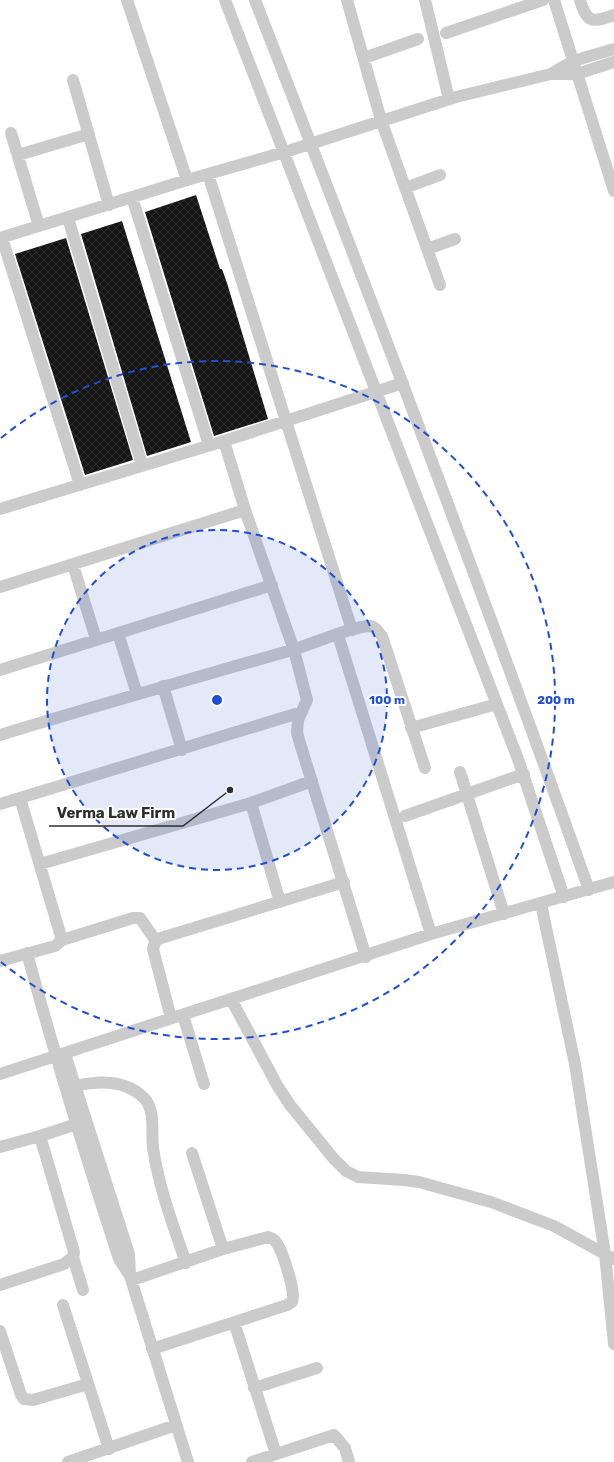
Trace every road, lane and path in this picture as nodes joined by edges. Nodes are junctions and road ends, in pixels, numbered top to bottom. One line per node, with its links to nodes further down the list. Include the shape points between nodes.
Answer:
1 (127, 0): 28 (street)
2 (225, 0): 24 (street)
3 (255, 0): 23 (street)
4 (347, 0): 13 (street)
5 (425, 0): 19 (street)
6 (543, 0): 10 (street)
7 (554, 0): 14 (street)
8 (580, 0): 9 (street, via 584,14 592,20)
9 (614, 15)
10 (446, 33)
11 (418, 39): 13 (street)
12 (614, 49): 14 (street)
13 (364, 58): 20 (street)
14 (573, 61): 16 (street); 17 (street)
15 (614, 62): 17 (street)
16 (551, 74): 17 (street); 19 (street)
17 (577, 74): 30 (street)
18 (73, 80): 22 (street)
19 (449, 99): 20 (street)
20 (381, 120): 23 (street); 29 (street)
21 (11, 133): 25 (street)
22 (89, 134): 25 (street); 32 (street)
23 (311, 143): 24 (street); 39 (street)
24 (285, 152): 26 (street); 40 (street)
25 (18, 155): 34 (street)
26 (208, 174): 28 (street); 41 (street)
27 (440, 175): 29 (street)
28 (187, 180): 31 (street)
29 (405, 188): 37 (street)
30 (614, 191)
31 (132, 197): 32 (street); 43 (street)
32 (109, 205): 33 (street)
33 (68, 218): 34 (street); 44 (street)
34 (39, 226): 35 (street)
35 (1, 238): 45 (street)
36 (455, 239): 37 (street)
37 (427, 249): 38 (street)
38 (440, 285)
39 (403, 383): 40 (street); 76 (street)
40 (376, 391): 41 (street); 59 (street)
41 (287, 420): 42 (street); 51 (street)
42 (224, 441): 43 (street); 47 (street)
43 (209, 445): 44 (street)
44 (142, 465): 45 (street)
45 (80, 485): 46 (street)
46 (0, 509)
47 (245, 510): 48 (street); 49 (street)
48 (73, 565): 50 (street); 54 (street)
49 (272, 585): 52 (street); 55 (street)
50 (0, 587)
51 (352, 630): 53 (street); 61 (street, via 372,626 382,636)
52 (118, 633): 54 (street); 58 (street)
53 (338, 635): 55 (street); 81 (street)
54 (96, 639): 56 (street)
55 (294, 650): 57 (street); 60 (street, via 307,700)
56 (0, 670)
57 (163, 686): 58 (street); 63 (street)
58 (137, 694): 62 (street)
59 (497, 704): 61 (street); 66 (street)
60 (302, 712): 63 (street); 67 (street, via 298,720 298,732)
61 (411, 728): 64 (street)
62 (0, 735)
63 (182, 750): 69 (street)
64 (425, 768)
65 (460, 772): 68 (street)
66 (524, 774): 68 (street); 77 (street)
67 (312, 781): 70 (street); 74 (street)
68 (467, 795): 72 (street); 80 (street)
69 (20, 798): 71 (street); 73 (street)
70 (251, 803): 73 (street); 78 (street)
71 (0, 804)
72 (405, 816)
73 (40, 864): 82 (street)
74 (344, 882): 78 (street); 85 (street)
75 (614, 882): 76 (street)
76 (589, 890): 77 (street)
77 (564, 897): 79 (street)
78 (280, 902): 83 (street)
79 (541, 904): 80 (street); 99 (street, via 575,1064)
80 (504, 914): 81 (street)
81 (431, 934): 85 (street)
82 (62, 940): 83 (street, via 140,918); 84 (street, via 55,946)
83 (156, 941): 89 (street, via 153,949)
84 (27, 953): 86 (street); 90 (street)
85 (366, 957): 87 (street)
86 (0, 961)
87 (231, 999): 88 (street); 99 (street, via 290,1105 346,1171 358,1177 419,1182 491,1202 538,1218)
88 (183, 1015): 89 (street); 92 (street)
89 (171, 1018): 90 (street)
90 (60, 1056): 91 (street); 93 (street); 94 (street)
91 (0, 1074)
92 (204, 1084)
93 (75, 1086): 94 (street); 101 (street, via 104,1081 116,1083 133,1090 148,1103 159,1180)
94 (81, 1123): 95 (street); 102 (street, via 119,1259)
95 (40, 1136): 96 (street); 100 (street, via 74,1252)
96 (0, 1147)
97 (192, 1153): 98 (street)
98 (223, 1250): 101 (street); 106 (street, via 262,1238 272,1239 281,1251 294,1294 292,1302 287,1305)
99 (609, 1256): 108 (street)
100 (73, 1257): 103 (street, via 64,1264); 104 (street)
101 (186, 1263): 102 (street)
102 (131, 1278): 109 (street)
103 (0, 1285)
104 (83, 1290)
105 (63, 1305): 111 (street)
106 (234, 1322): 109 (street); 112 (street)
107 (0, 1331): 111 (street, via 24,1399 33,1400)
108 (614, 1344)
109 (152, 1349): 113 (street)
110 (317, 1368): 112 (street)
111 (88, 1384): 114 (street)
112 (254, 1388): 115 (street)
113 (176, 1425): 114 (street); 117 (street)
114 (109, 1449): 116 (street)
115 (269, 1458): 118 (street); 119 (street, via 334,1435 345,1448)
116 (68, 1462)
117 (188, 1462)
118 (252, 1462)
119 (349, 1462)

